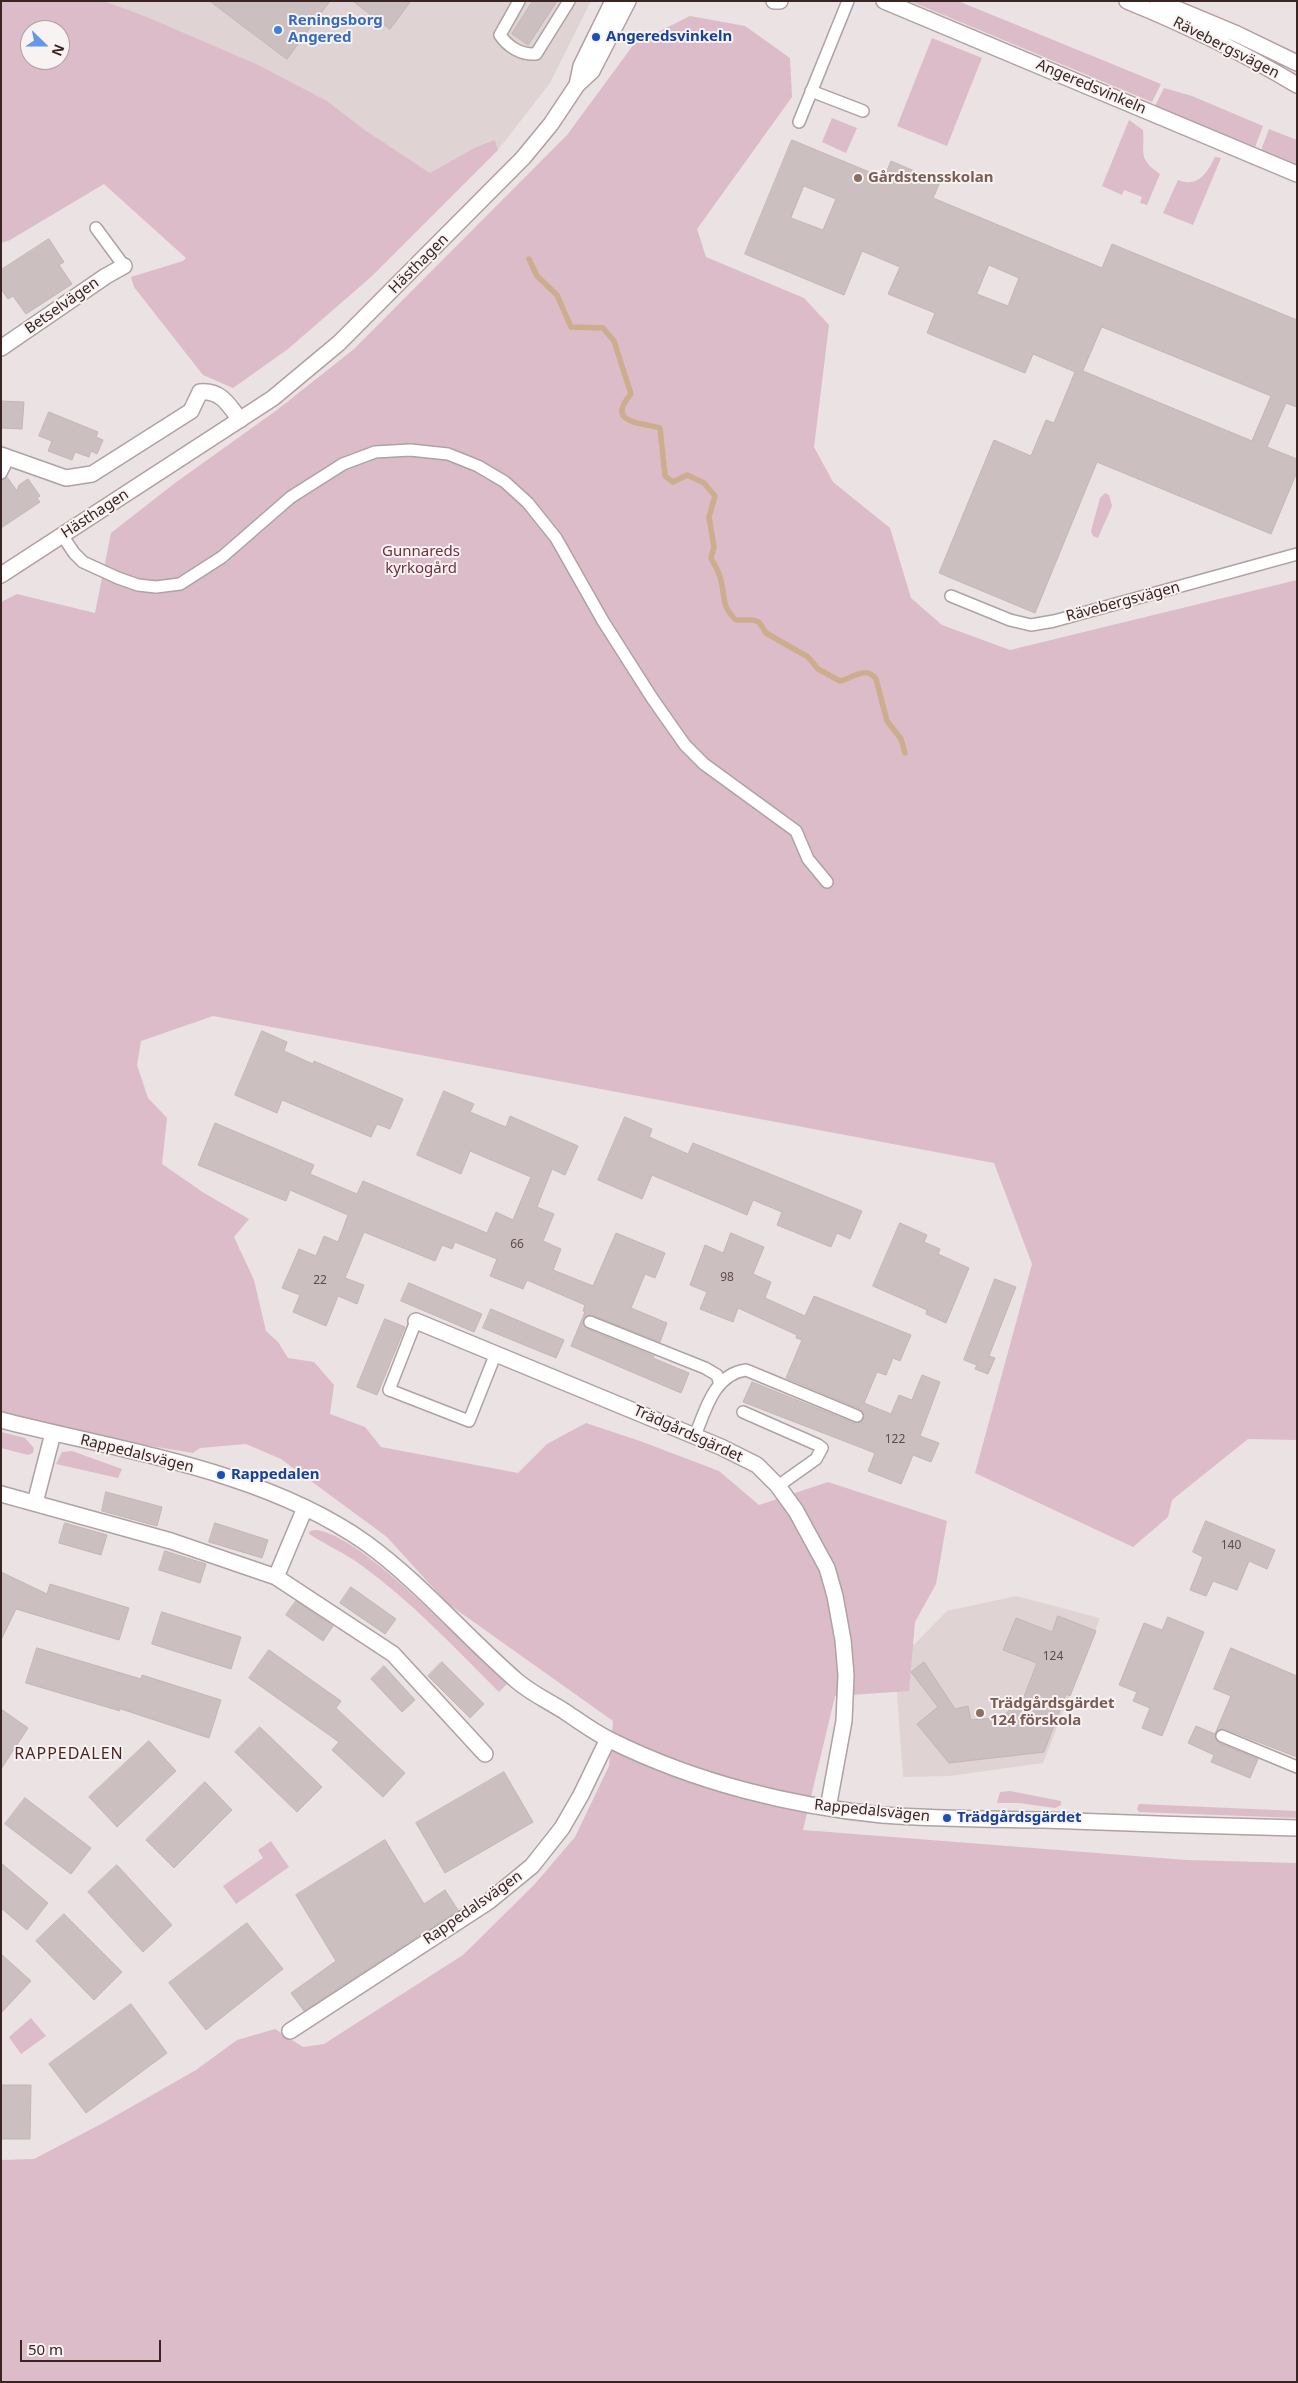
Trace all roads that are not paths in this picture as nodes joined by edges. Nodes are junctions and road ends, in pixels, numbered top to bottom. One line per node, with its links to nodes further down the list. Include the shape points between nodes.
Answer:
1 (519, 1): 2 (lane, via 500,35 506,43 524,54 536,54)
2 (570, 1)
3 (613, 1): 13 (street, Hästhagen, via 581,66)
4 (628, 1): 13 (street, Hästhagen, via 592,71)
5 (774, 1): 6 (street)
6 (780, 1)
7 (848, 1): 14 (lane)
8 (884, 1): 17 (street, Angeredsvinkeln)
9 (1127, 1): 12 (street, Rävebergsvägen, via 1251,58)
10 (1158, 1): 11 (street, Rävebergsvägen)
11 (1297, 63)
12 (1297, 85)
13 (577, 86): 21 (street, Hästhagen, via 523,158 379,305 300,378)
14 (812, 91): 15 (lane); 16 (lane)
15 (863, 111)
16 (799, 122)
17 (1297, 174)
18 (96, 228): 19 (lane)
19 (124, 266): 20 (street, Betselvägen)
20 (1, 348)
21 (240, 420): 22 (street, via 222,396 209,391 200,392 191,412 92,474 66,478); 24 (street, Hästhagen)
22 (5, 456): 23 (lane)
23 (1, 473)
24 (62, 536): 26 (street, Hästhagen); 28 (lane, via 83,562 112,575 138,585 180,584 222,557 291,497 343,464 375,452 410,450 448,454 478,466 505,482 528,503 556,538 603,621 685,745 704,764 796,831 808,859)
25 (1297, 554): 27 (lane, Rävebergsvägen, via 1031,625)
26 (1, 575)
27 (951, 596)
28 (828, 882)
29 (416, 1321): 31 (street, Trädgårdsgärdet); 31 (lane, via 389,1390 469,1421)
30 (590, 1322): 32 (lane, via 704,1368 717,1375)
31 (496, 1353): 37 (street, Trädgårdsgärdet)
32 (720, 1384): 34 (lane, via 746,1370); 37 (lane, via 713,1392)
33 (743, 1412): 38 (lane, via 822,1448 816,1459)
34 (857, 1416)
35 (1, 1420): 36 (street, Rappedalsvägen)
36 (53, 1433): 40 (street); 41 (street, Rappedalsvägen, via 221,1475 279,1495)
37 (695, 1436): 38 (street, Trädgårdsgärdet, via 757,1465)
38 (778, 1486): 47 (street, Trädgårdsgärdet, via 796,1511 827,1568 843,1640 846,1675 844,1721)
39 (1, 1494): 40 (street)
40 (35, 1503): 42 (street, via 171,1541)
41 (305, 1508): 42 (street); 44 (street, Rappedalsvägen, via 363,1541 404,1573 521,1684)
42 (276, 1576): 45 (street, via 393,1654)
43 (1222, 1736): 46 (lane)
44 (608, 1739): 47 (street, Rappedalsvägen, via 651,1759 762,1795); 49 (street, Rappedalsvägen, via 562,1828 532,1866 488,1902)
45 (485, 1754)
46 (1297, 1767)
47 (828, 1808): 48 (street, Rappedalsvägen, via 946,1818)
48 (1297, 1828)
49 (290, 2031)

